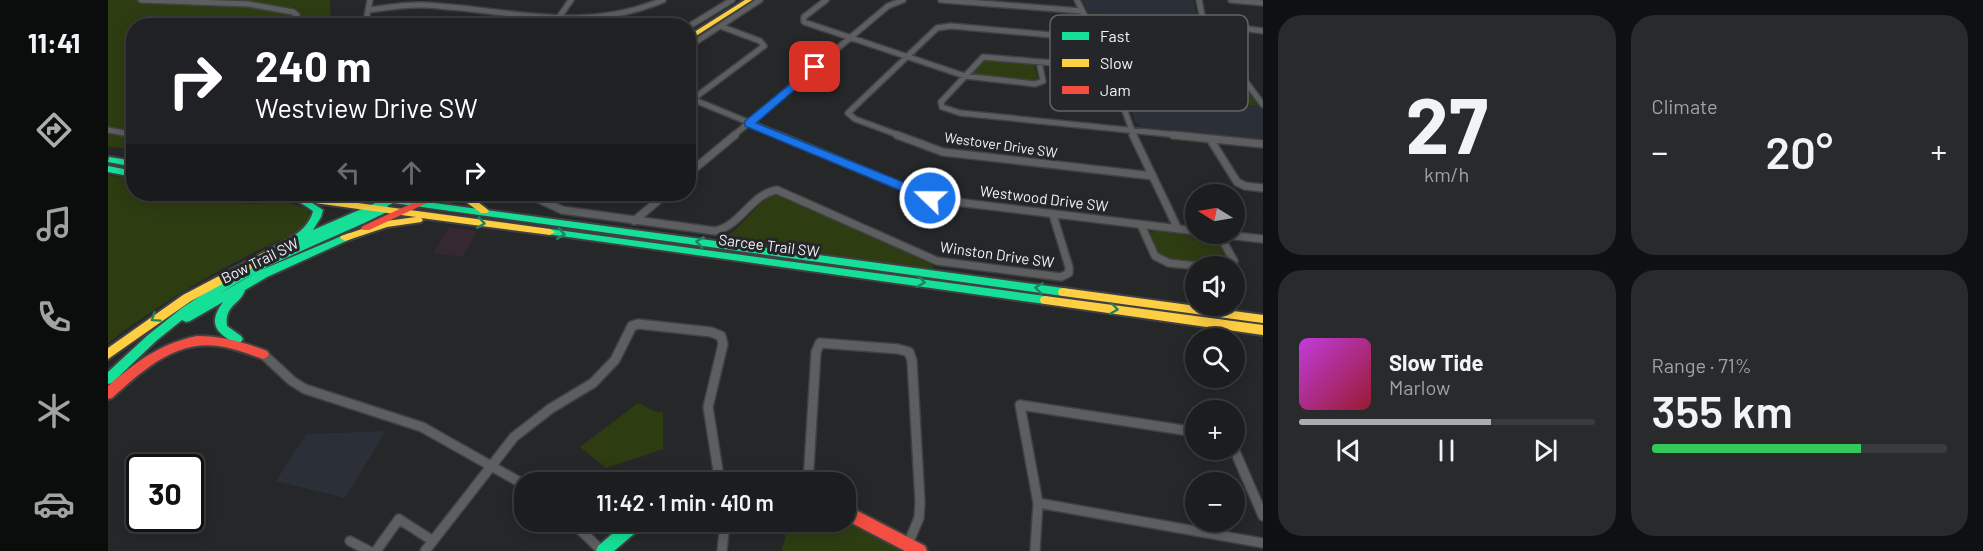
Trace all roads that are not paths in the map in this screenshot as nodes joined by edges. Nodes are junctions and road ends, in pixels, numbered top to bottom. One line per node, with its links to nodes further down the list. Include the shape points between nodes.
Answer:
1 (141, 0): 21 (street, via 258,5 293,12)
2 (370, 0): 17 (street)
3 (571, 0): 23 (street)
4 (663, 0): 24 (street, via 645,10)
5 (732, 0): 25 (street)
6 (741, 0): 29 (main road)
7 (748, 0): 30 (main road)
8 (760, 0): 26 (street)
9 (826, 0): 32 (street, via 804,17 804,22)
10 (903, 0): 32 (street, via 890,4)
11 (941, 0): 18 (street)
12 (1077, 0): 18 (street)
13 (1198, 0): 20 (street)
14 (1231, 0): 16 (street)
15 (425, 3): 17 (street); 23 (street)
16 (1263, 3)
17 (368, 10): 22 (street)
18 (1082, 11): 19 (street)
19 (1084, 15)
20 (1201, 15)
21 (297, 18)
22 (366, 18)
23 (558, 18)
24 (599, 18)
25 (696, 22)
26 (720, 26): 33 (street); 39 (street, via 764,46)
27 (1248, 28): 28 (street)
28 (1263, 30)
29 (696, 31)
30 (696, 31)
31 (1050, 35): 34 (street, Westover Drive SW, via 946,26 933,29)
32 (850, 38): 34 (street); 43 (street)
33 (696, 42)
34 (905, 57): 37 (street); 54 (street, Westover Drive SW, via 848,113 850,116 944,152)
35 (1039, 62): 36 (street); 37 (street, via 983,57); 37 (street, via 1043,81 1035,84)
36 (1050, 63)
37 (965, 76): 45 (street, via 941,102 942,107 960,113)
38 (1248, 85): 41 (street)
39 (696, 97)
40 (696, 103): 43 (street, Westwood Drive SW)
41 (1263, 105)
42 (1125, 111): 45 (street)
43 (749, 123): 51 (street); 69 (street, Westwood Drive SW, via 932,199)
44 (108, 130): 46 (street)
45 (1131, 130): 47 (street); 54 (street)
46 (126, 133)
47 (1210, 139): 48 (street); 55 (street, via 1237,182)
48 (1263, 144)
49 (108, 160): 50 (main road)
50 (126, 163)
51 (696, 167)
52 (108, 170): 53 (main road)
53 (126, 173)
54 (1153, 176): 73 (street)
55 (1263, 188)
56 (303, 201): 78 (main road, via 316,208 319,215 311,227)
57 (324, 201): 65 (main road, Sarcee Trail SW)
58 (390, 201): 65 (main road, Bow Trail SW)
59 (392, 201): 66 (main road)
60 (411, 201): 67 (main road)
61 (428, 201): 68 (main road, Sarcee Trail SW)
62 (470, 201): 68 (main road)
63 (543, 201): 71 (street, Winston Drive SW, via 562,210)
64 (658, 201): 71 (street)
65 (372, 208): 66 (main road, Sarcee Trail SW); 78 (main road, Bow Trail SW)
66 (385, 210): 67 (main road, Sarcee Trail SW); 85 (main road, via 216,289 166,323)
67 (401, 212): 70 (main road, Sarcee Trail SW); 76 (main road, Bow Trail SW)
68 (485, 213): 81 (main road, Sarcee Trail SW, one-way to 68)
69 (1053, 214): 71 (street, Winston Drive SW, via 1069,267 1069,273 1055,277 937,261 777,190 767,191 723,231); 72 (street, Westwood Drive SW)
70 (460, 220): 76 (main road, via 402,221); 82 (main road, Sarcee Trail SW, one-way to 82)
71 (634, 221)
72 (1141, 225): 73 (street, Westwood Drive SW); 79 (street, via 1155,256)
73 (1179, 229): 74 (street, Westwood Drive SW)
74 (1185, 230)
75 (1245, 237): 77 (street)
76 (345, 238): 80 (main road, Bow Trail SW)
77 (1263, 239)
78 (279, 249): 83 (main road, Bow Trail SW, one-way to 83, via 180,301)
79 (1185, 264)
80 (263, 274): 84 (main road, via 234,296 219,319 225,334 253,344); 85 (main road, Bow Trail SW, via 188,317)
81 (1263, 319)
82 (1263, 330)
83 (108, 354)
84 (263, 354): 87 (main road, via 224,340 190,341 148,360); 90 (street, via 305,389 422,427)
85 (120, 368): 86 (main road, Bow Trail SW)
86 (108, 379)
87 (108, 394)
88 (1185, 430): 94 (street, via 1020,405)
89 (1239, 460): 95 (street)
90 (491, 465): 91 (street, via 533,421 593,383 615,360 632,326 638,324 721,336 723,344 708,407); 93 (street); 101 (street)
91 (718, 472)
92 (809, 472): 103 (street, via 816,352 820,343 909,352 920,487 919,518)
93 (514, 479)
94 (1038, 503): 102 (street); 110 (street)
95 (1263, 516)
96 (856, 517): 103 (main road)
97 (582, 532): 107 (street)
98 (625, 532): 107 (main road)
99 (725, 532): 108 (street)
100 (350, 541): 104 (street)
101 (433, 541): 105 (street, via 399,519); 106 (street)
102 (1263, 543)
103 (908, 544): 109 (main road)
104 (369, 551)
105 (376, 551)
106 (425, 551)
107 (602, 551)
108 (722, 551)
109 (920, 551)
110 (1035, 551)

